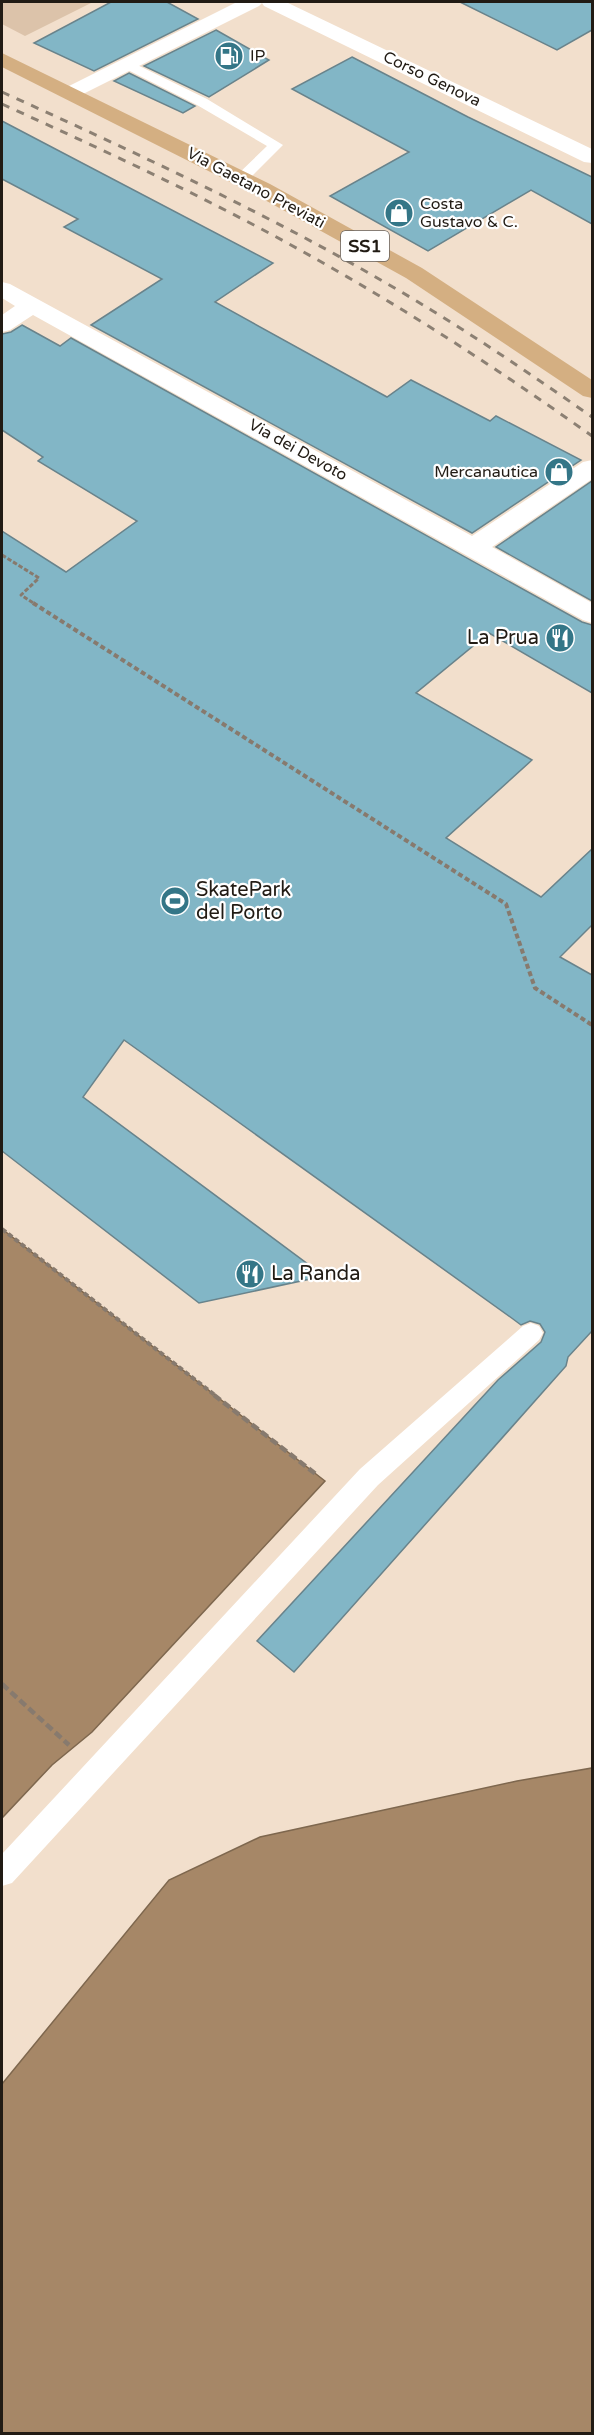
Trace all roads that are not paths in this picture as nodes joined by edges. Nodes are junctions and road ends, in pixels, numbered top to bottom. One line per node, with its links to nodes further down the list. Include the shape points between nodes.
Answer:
1 (252, 2): 4 (street)
2 (271, 2): 6 (street, Corso Genova)
3 (2, 59): 5 (main road, Via Gaetano Previati / SS1)
4 (127, 64): 5 (street); 7 (lane, via 276,146)
5 (70, 93): 7 (main road, Via Gaetano Previati / SS1)
6 (592, 157)
7 (241, 179): 11 (main road, Via Gaetano Previati / SS1, via 414,273)
8 (2, 289): 9 (street, Via dei Devoto)
9 (31, 306): 10 (street); 13 (street, Via dei Devoto)
10 (2, 325)
11 (592, 391)
12 (592, 468): 13 (street)
13 (474, 548): 14 (street, Via dei Devoto)
14 (592, 614)
15 (531, 1333): 16 (lane, via 369,1477)
16 (2, 1873)

